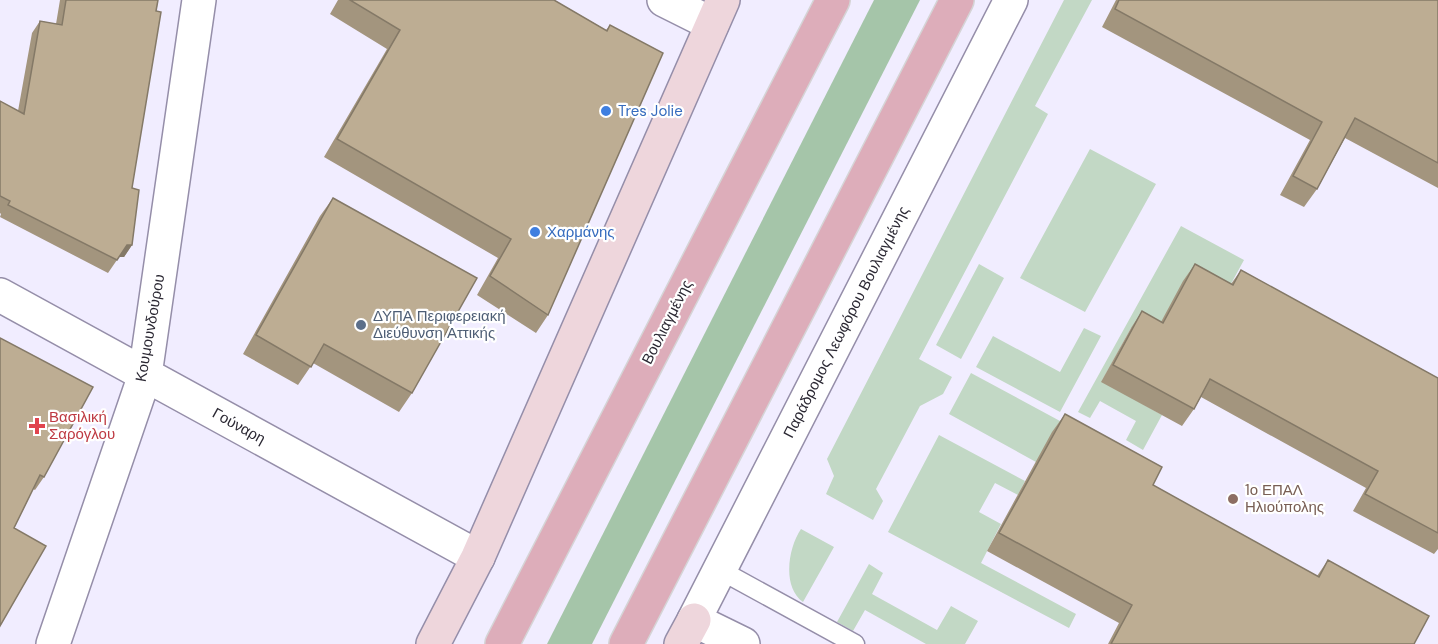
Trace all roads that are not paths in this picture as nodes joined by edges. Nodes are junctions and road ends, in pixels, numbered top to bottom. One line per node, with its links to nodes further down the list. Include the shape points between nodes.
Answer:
1 (199, 0): 8 (street, Κουμουνδούρου)
2 (664, 0): 6 (street)
3 (833, 0): 14 (main road, Βουλιαγμένης)
4 (957, 0): 15 (main road)
5 (1011, 0): 10 (street, Παράδρομος Λεωφόρου Βουλιαγμένης)
6 (717, 12): 9 (street)
7 (0, 294): 8 (street, Γούναρη)
8 (145, 375): 9 (street, Γούναρη); 12 (street, Κουμουνδούρου)
9 (478, 557): 13 (street)
10 (720, 570): 11 (street, Παράδρομος Λεωφόρου Βουλιαγμένης); 17 (lane)
11 (688, 632): 16 (street)
12 (53, 644)
13 (433, 644)
14 (502, 644)
15 (626, 644)
16 (743, 644)
17 (855, 644)

